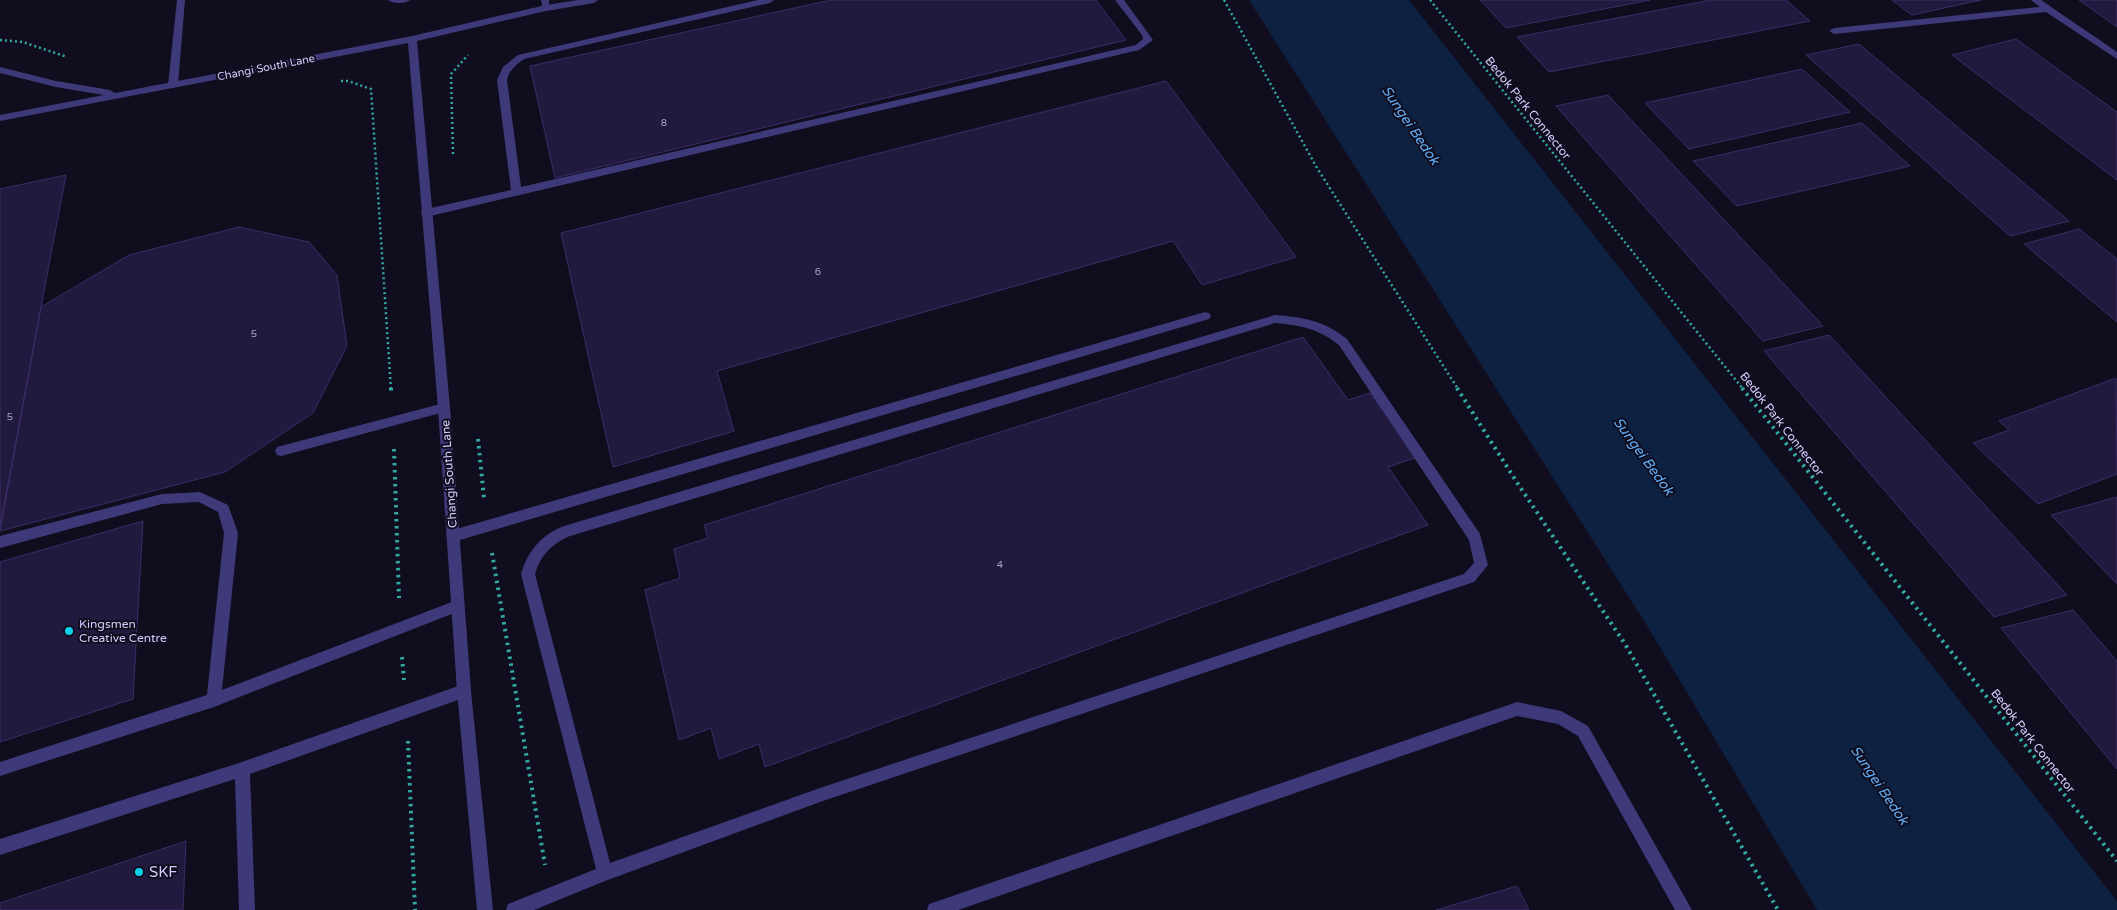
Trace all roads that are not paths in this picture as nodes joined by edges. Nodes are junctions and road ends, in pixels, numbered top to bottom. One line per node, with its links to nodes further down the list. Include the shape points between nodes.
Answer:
1 (181, 0): 14 (street)
2 (392, 0): 3 (street)
3 (406, 0)
4 (594, 0): 8 (street, Changi South Lane)
5 (770, 0): 17 (street, via 521,57 510,65 503,72 502,80)
6 (1119, 0): 17 (street, via 1146,34 1148,40 1139,47)
7 (2035, 0): 9 (street)
8 (546, 4): 11 (street, Changi South Lane)
9 (2048, 9): 10 (street); 12 (street)
10 (1834, 31)
11 (412, 39): 14 (street, Changi South Lane); 18 (street, Changi South Lane)
12 (2117, 56)
13 (0, 70): 15 (street, Changi South Lane)
14 (173, 85): 15 (street, Changi South Lane)
15 (120, 95): 16 (street, Changi South Lane)
16 (0, 118)
17 (516, 192): 18 (street)
18 (426, 213): 20 (street, Changi South Lane)
19 (1205, 316): 22 (street)
20 (444, 408): 21 (street); 22 (street, Changi South Lane)
21 (282, 451)
22 (453, 536): 24 (street, Changi South Lane)
23 (0, 542): 26 (street, via 162,499 200,497 223,510 231,533)
24 (457, 606): 25 (street, Changi South Lane); 26 (street)
25 (464, 691): 28 (street); 32 (street, Changi South Lane)
26 (214, 700): 27 (street)
27 (0, 769)
28 (242, 769): 29 (street); 31 (street)
29 (0, 847)
30 (605, 873): 30 (street, via 820,795 1469,578 1481,565 1475,538 1343,342 1319,325 1276,319 564,532 542,545 528,574); 33 (street)
31 (247, 910)
32 (485, 910)
33 (514, 910)
34 (935, 910): 35 (street, via 1517,709 1561,718 1583,731)
35 (1684, 910)

